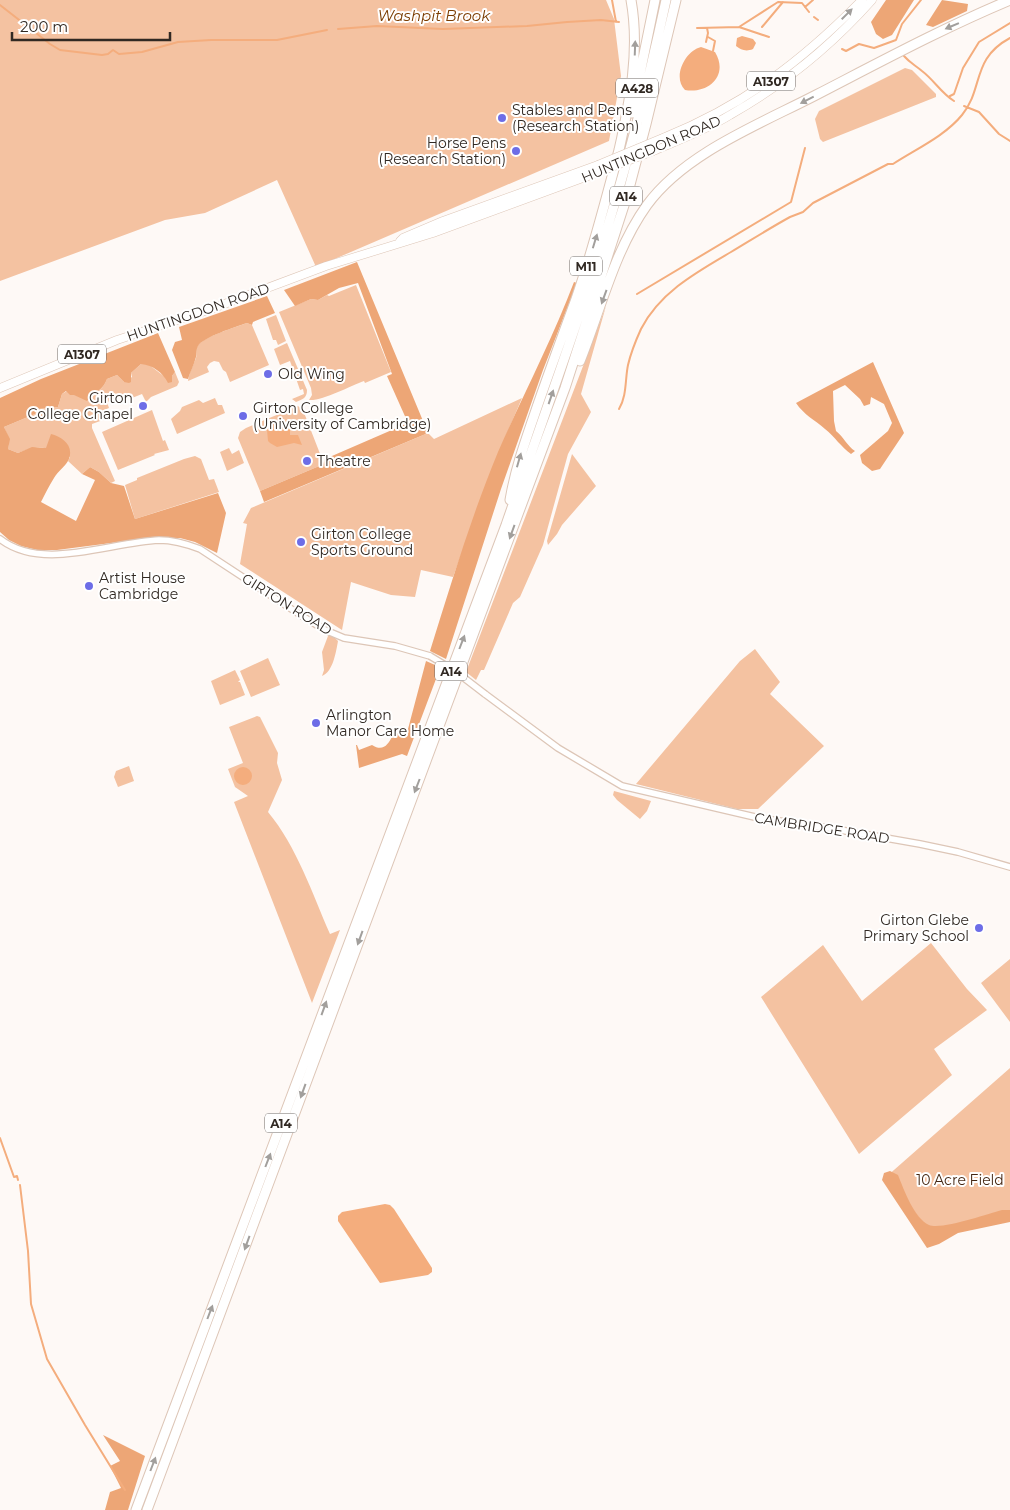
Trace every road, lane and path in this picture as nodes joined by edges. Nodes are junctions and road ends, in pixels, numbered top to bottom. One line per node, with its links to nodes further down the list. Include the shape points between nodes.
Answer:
1 (631, 0): 12 (highway, M11, one-way to 1, via 512,483 596,236 625,122 635,49)
2 (655, 0): 9 (highway, A428, via 623,158)
3 (666, 0): 9 (highway, A14)
4 (676, 0): 11 (highway, A14, via 626,196)
5 (862, 0): 8 (main road, HUNTINGDON ROAD / A1307, one-way to 5, bridge, via 726,109 769,82 794,64)
6 (872, 0): 8 (main road, HUNTINGDON ROAD / A1307, bridge, via 815,55 775,87 729,116 686,138)
7 (1010, 0): 11 (highway, A14, one-way to 11, via 940,30 880,61 712,149 679,172 649,203 628,237 578,365)
8 (599, 168): 10 (main road, HUNTINGDON ROAD / A1307, via 403,238 399,243 117,340)
9 (623, 175): 12 (highway, A14, one-way to 9, via 596,264)
10 (0, 388)
11 (565, 388): 17 (highway, A14, one-way to 17)
12 (506, 525): 16 (highway, A14, one-way to 12)
13 (0, 539): 14 (street, GIRTON ROAD, bridge, via 20,550 55,554 159,540 200,549 325,630 344,638 395,646 430,656 456,671 558,748 622,786)
14 (634, 789): 15 (street, CAMBRIDGE ROAD, via 759,818 920,844)
15 (1010, 867)
16 (136, 1510)
17 (147, 1510)

